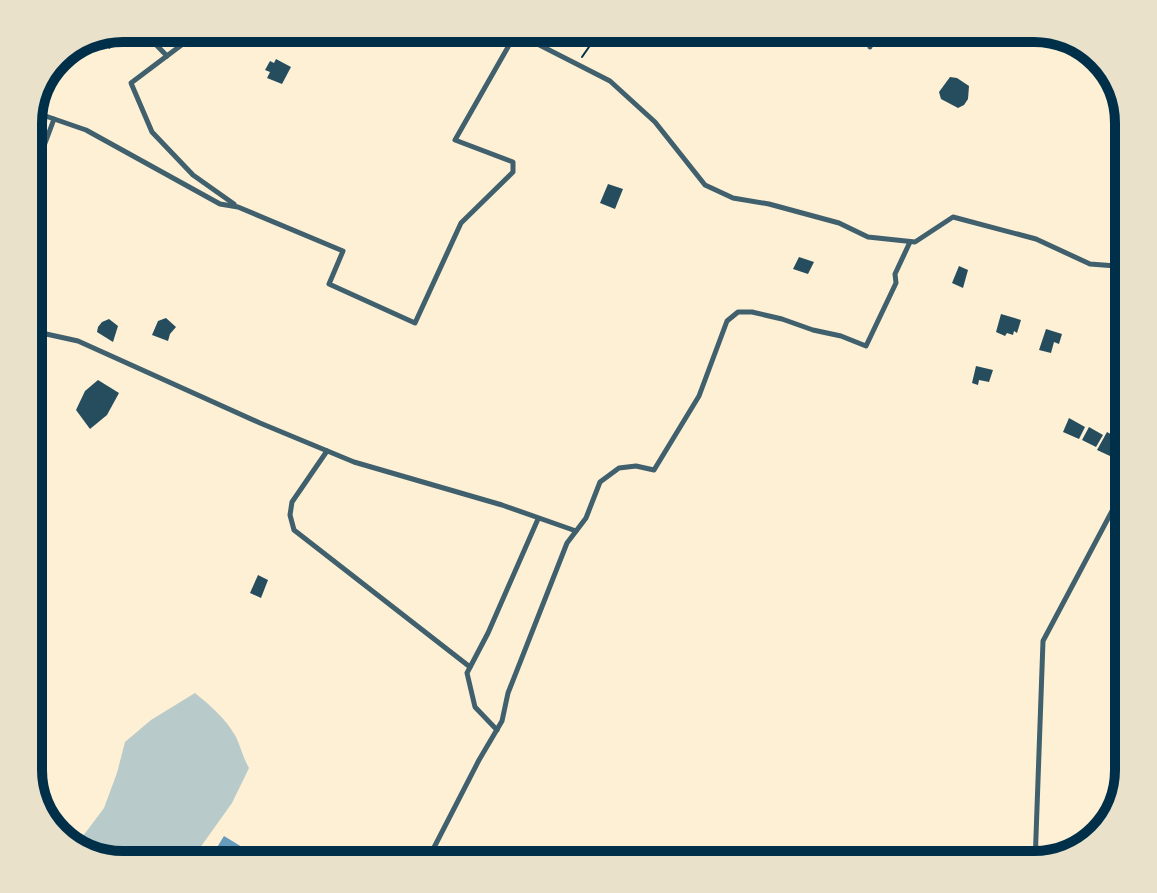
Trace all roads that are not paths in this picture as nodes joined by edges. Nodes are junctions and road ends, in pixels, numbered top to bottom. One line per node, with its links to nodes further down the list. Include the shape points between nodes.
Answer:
1 (154, 42): 7 (street)
2 (186, 42): 7 (street)
3 (511, 42): 11 (street, via 455,140 513,162 513,172 461,223 415,323 329,284 343,251)
4 (534, 42): 12 (street, via 610,81 655,122 705,185 733,198 839,223 868,237)
5 (871, 42): 6 (street)
6 (870, 47)
7 (167, 56): 11 (street, via 131,83 152,132 193,175)
8 (43, 115): 9 (street)
9 (54, 119): 10 (street); 11 (street, via 102,138 220,204)
10 (42, 151)
11 (238, 207)
12 (910, 242): 13 (street, via 953,217 1036,239 1090,264); 18 (street, via 866,346 752,312 738,312 727,321 699,396 654,470 619,468 600,482)
13 (1115, 266)
14 (42, 333): 15 (street, via 78,341)
15 (327, 451): 17 (street); 19 (street, via 292,502 294,530)
16 (1115, 505): 22 (street, via 1043,641)
17 (538, 519): 18 (street); 19 (street)
18 (576, 531): 20 (street)
19 (470, 667): 20 (street, via 475,707)
20 (497, 730): 21 (street)
21 (432, 851)
22 (1035, 851)

